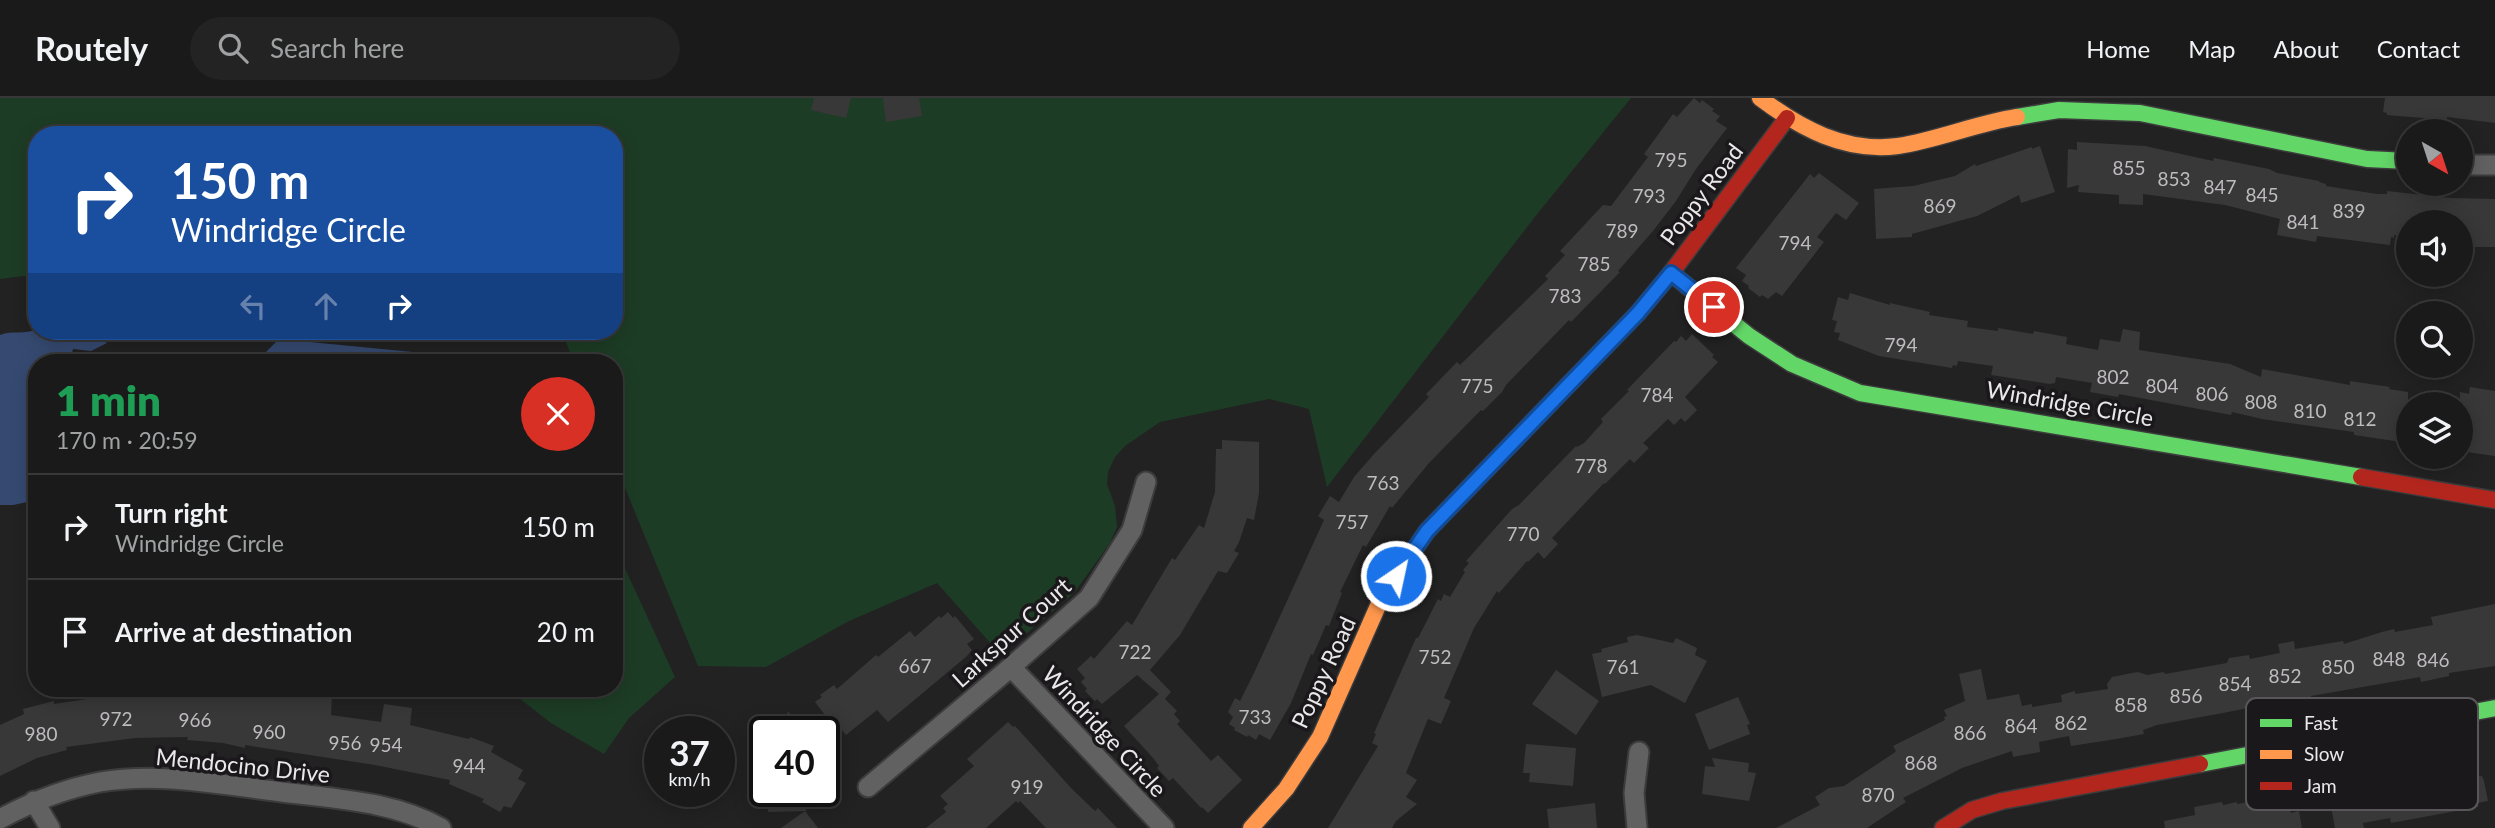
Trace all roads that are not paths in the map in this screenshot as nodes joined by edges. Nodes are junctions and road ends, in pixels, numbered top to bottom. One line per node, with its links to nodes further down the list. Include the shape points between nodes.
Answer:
1 (1760, 98): 3 (street)
2 (2140, 106): 3 (street, via 2059,110 1997,120 1898,146 1855,146); 4 (street, via 2367,159)
3 (1787, 118): 7 (street, Poppy Road)
4 (2396, 160)
5 (2473, 164): 6 (street)
6 (2495, 165)
7 (1671, 273): 9 (street, Windridge Circle, via 1749,336 1792,363 1860,393); 19 (street, Poppy Road, via 1638,313 1427,531 1381,599 1320,737 1286,789)
8 (1146, 482): 10 (street, Larkspur Court, via 1132,530 1089,598)
9 (2495, 500)
10 (1012, 667): 13 (street, Larkspur Court); 18 (street, Windridge Circle)
11 (1639, 752): 20 (street, via 1634,793)
12 (2246, 755): 21 (street, via 2002,801 1972,810)
13 (868, 787)
14 (34, 801): 15 (street, Mendocino Drive); 16 (street); 17 (street, Mendocino Drive, via 100,782 163,777 376,804)
15 (0, 820)
16 (50, 828)
17 (441, 828)
18 (1164, 828)
19 (1251, 828)
20 (1637, 828)
21 (1943, 828)

